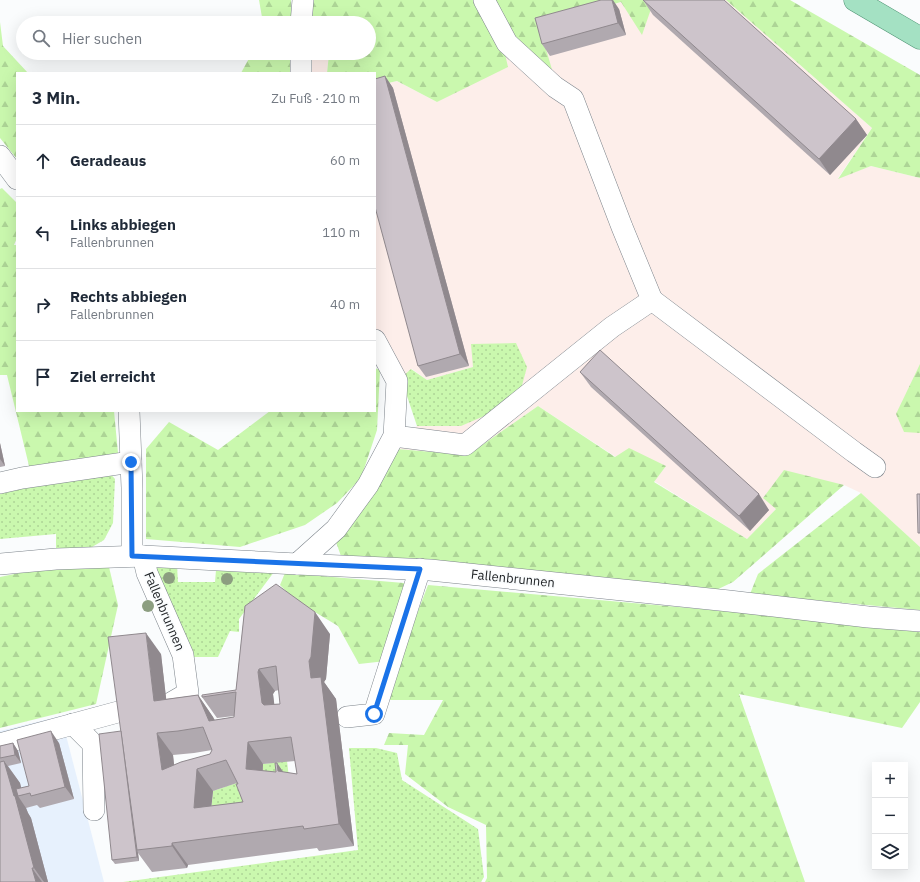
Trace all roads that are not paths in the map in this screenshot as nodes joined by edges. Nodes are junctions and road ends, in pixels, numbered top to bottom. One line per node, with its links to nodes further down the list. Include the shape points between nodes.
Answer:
1 (302, 0): 4 (street)
2 (484, 0): 10 (street, via 507,43 555,87 573,99)
3 (855, 0): 5 (main road)
4 (301, 16)
5 (920, 38)
6 (301, 60): 7 (street)
7 (301, 72)
8 (0, 156): 9 (street)
9 (16, 178)
10 (652, 300): 13 (street, via 612,327 465,445); 15 (street)
11 (376, 342): 13 (street, via 397,381)
12 (129, 412): 14 (street, Fallenbrunnen)
13 (394, 436): 19 (street, via 368,485 336,529)
14 (131, 462): 16 (street); 17 (street, Fallenbrunnen)
15 (875, 467)
16 (0, 483)
17 (137, 556): 18 (street, Fallenbrunnen); 19 (street, Fallenbrunnen); 22 (street, Fallenbrunnen, via 183,655 188,694)
18 (0, 564)
19 (297, 564): 20 (street, Fallenbrunnen)
20 (420, 569): 21 (street, Fallenbrunnen); 24 (street, via 374,714)
21 (920, 621)
22 (169, 704)
23 (129, 708): 25 (street)
24 (347, 717)
25 (83, 722): 26 (street); 27 (street, via 93,744)
26 (0, 744)
27 (94, 810)

